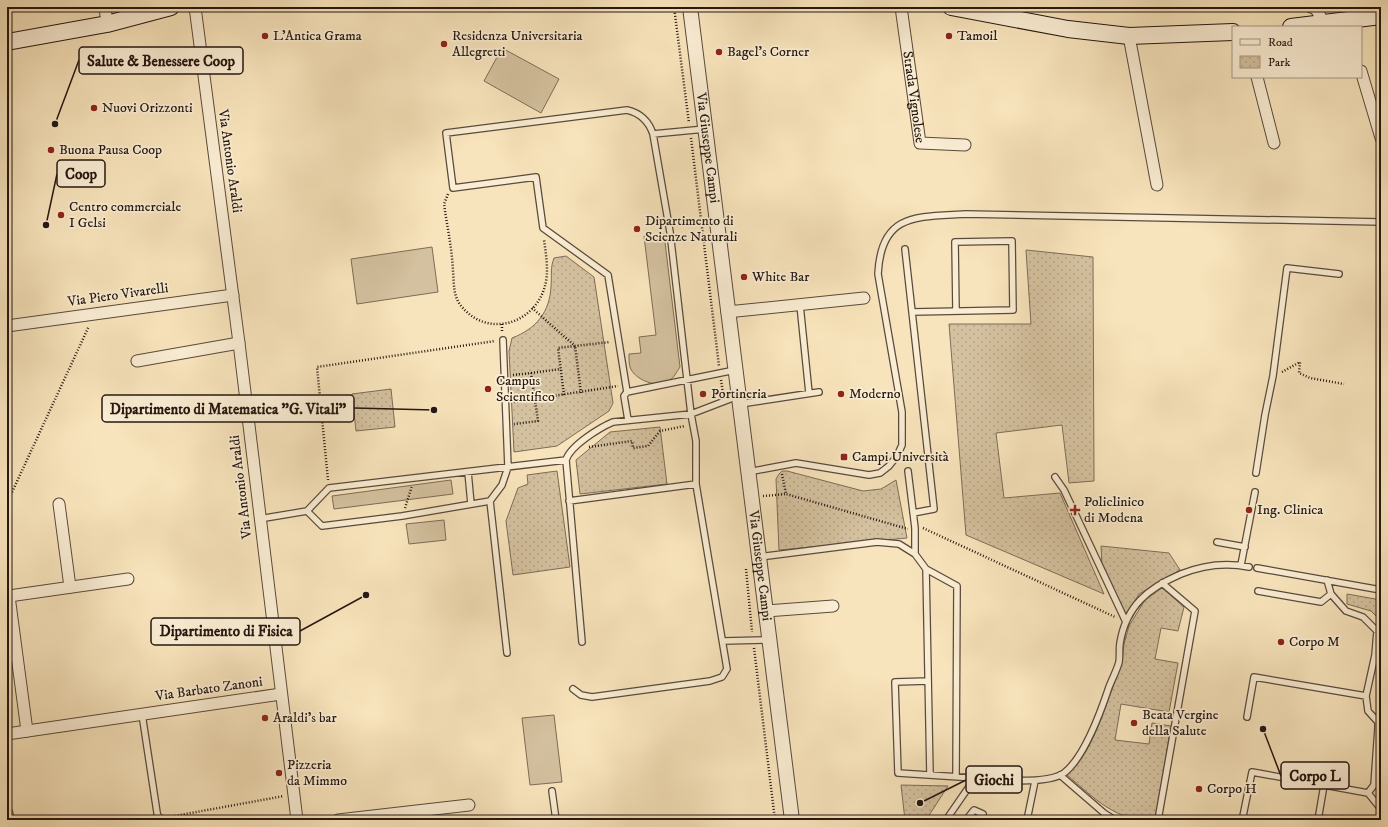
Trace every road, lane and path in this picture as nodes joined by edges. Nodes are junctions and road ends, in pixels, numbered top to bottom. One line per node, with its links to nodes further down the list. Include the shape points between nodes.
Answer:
1 (105, 7): 11 (street)
2 (171, 7): 11 (main road)
3 (195, 7): 31 (street, Via Antonio Araldi)
4 (674, 7): 20 (path)
5 (690, 7): 19 (street, Via Giuseppe Campi)
6 (901, 7): 24 (street, Strada Vignolese, via 920,143)
7 (951, 7): 15 (main road, via 1068,29)
8 (1311, 7): 10 (street, via 1316,9)
9 (1381, 16): 12 (main road)
10 (1324, 23): 12 (main road); 13 (main road)
11 (107, 24): 16 (main road)
12 (1347, 24)
13 (1299, 26)
14 (1232, 32): 15 (main road)
15 (1129, 36): 25 (street)
16 (7, 42)
17 (1362, 74): 22 (street)
18 (1257, 78): 23 (street)
19 (705, 129): 20 (lane); 37 (street, Via Giuseppe Campi)
20 (690, 131): 21 (lane); 47 (path)
21 (653, 134): 26 (lane, via 639,115 627,110 446,133); 51 (lane, via 670,232)
22 (1381, 138)
23 (1274, 143)
24 (965, 145)
25 (1157, 185)
26 (453, 188): 28 (lane, via 536,177); 34 (path, via 446,196 444,204 453,287 459,303 471,315 481,320 502,324 517,321)
27 (1381, 222): 69 (lane, via 965,214 918,217 905,221 894,228 883,243 878,274 902,412 902,445 897,456 880,473 869,475 796,463)
28 (543, 228): 34 (path, via 545,285); 41 (lane, via 608,275)
29 (905, 249): 38 (lane)
30 (1339, 274): 50 (lane, via 1287,268)
31 (233, 295): 36 (street, Via Piero Vivarelli); 42 (street, Via Antonio Araldi)
32 (864, 298): 33 (street)
33 (800, 304): 37 (street); 57 (lane)
34 (532, 308): 43 (path)
35 (956, 311): 35 (lane, via 955,242 1012,241 1013,310); 38 (lane)
36 (95, 312): 39 (street, Via Piero Vivarelli); 84 (path)
37 (727, 312): 46 (street, Via Giuseppe Campi)
38 (912, 312): 88 (lane, via 934,509)
39 (7, 326)
40 (503, 340): 49 (lane); 78 (path, via 317,367)
41 (619, 341): 43 (path); 53 (lane)
42 (239, 343): 44 (street); 90 (street, Via Antonio Araldi)
43 (575, 346): 45 (path, via 558,348); 56 (path)
44 (138, 360)
45 (561, 369): 48 (path); 58 (path)
46 (735, 370): 47 (lane); 60 (street, Via Giuseppe Campi)
47 (720, 372): 51 (lane); 61 (path)
48 (532, 373): 49 (path); 59 (path)
49 (504, 376): 62 (lane)
50 (1274, 376): 52 (path, via 1300,362 1299,373 1310,378); 74 (lane)
51 (688, 378): 54 (lane); 63 (lane)
52 (1344, 384)
53 (626, 385): 54 (lane); 56 (path)
54 (628, 392): 64 (lane, via 624,396)
55 (819, 392): 57 (lane)
56 (581, 393): 58 (path)
57 (809, 393): 60 (lane)
58 (564, 395): 59 (path)
59 (535, 399): 62 (path); 66 (path, via 538,421)
60 (739, 400): 61 (lane); 73 (street, Via Giuseppe Campi)
61 (724, 401): 63 (lane)
62 (506, 403): 66 (lane)
63 (691, 414): 64 (lane); 65 (lane)
64 (628, 420): 67 (lane, via 605,425)
65 (692, 424): 67 (path, via 660,431 648,446 633,448 632,441); 77 (lane, via 696,441)
66 (506, 425): 70 (lane)
67 (571, 449): 68 (lane)
68 (566, 460): 70 (lane); 83 (lane)
69 (780, 466): 73 (lane); 80 (path)
70 (508, 467): 72 (lane); 82 (lane, via 502,485)
71 (908, 471): 88 (lane)
72 (468, 472): 75 (lane); 86 (lane)
73 (747, 472): 95 (street, Via Giuseppe Campi)
74 (1256, 473)
75 (415, 478): 78 (lane); 89 (path)
76 (1056, 478): 110 (lane)
77 (696, 484): 83 (lane); 113 (lane)
78 (329, 488): 87 (lane)
79 (1255, 492): 93 (lane)
80 (786, 494): 81 (path); 91 (path, via 905,529)
81 (763, 496)
82 (490, 501): 86 (lane); 115 (lane)
83 (569, 501): 114 (lane)
84 (7, 503)
85 (59, 504): 104 (street)
86 (471, 504): 89 (lane)
87 (307, 512): 89 (lane, via 322,526); 90 (lane)
88 (913, 513): 91 (lane)
89 (402, 516)
90 (259, 519): 118 (street, Via Antonio Araldi)
91 (915, 528): 94 (lane); 110 (path, via 924,528)
92 (1217, 542): 93 (lane)
93 (1245, 547): 97 (lane)
94 (915, 554): 95 (lane, via 899,544 877,542); 100 (lane)
95 (759, 557): 109 (street, Via Giuseppe Campi)
96 (745, 562): 111 (path)
97 (1241, 565): 98 (lane); 103 (lane, via 1198,567)
98 (1249, 567)
99 (1256, 568): 102 (lane)
100 (926, 569): 116 (lane); 126 (lane, via 957,586)
101 (128, 579): 104 (street)
102 (1327, 580): 105 (lane); 107 (lane)
103 (1162, 583): 110 (lane, via 1142,596); 151 (lane, via 1195,611)
104 (70, 587): 122 (street, via 9,596)
105 (1381, 590)
106 (1258, 591): 107 (lane, via 1321,602)
107 (1331, 594): 119 (lane, via 1346,610 1363,617 1377,631 1375,655)
108 (833, 606): 109 (street)
109 (766, 611): 112 (street, Via Giuseppe Campi)
110 (1126, 622): 125 (lane, via 1120,643 1119,662 1098,718 1084,750)
111 (753, 640): 112 (lane); 113 (lane); 144 (path)
112 (769, 640): 145 (street, Via Giuseppe Campi)
113 (723, 641): 117 (lane, via 727,669 717,679 592,697)
114 (582, 642)
115 (507, 653)
116 (928, 681): 124 (lane); 124 (lane, via 895,682 898,773)
117 (573, 690)
118 (281, 694): 120 (street, Via Barbato Zanoni); 134 (street, Via Antonio Araldi)
119 (1366, 696): 121 (lane, via 1254,677); 131 (lane, via 1368,712 1378,722)
120 (142, 714): 122 (street, Via Barbato Zanoni); 139 (lane, Via Barbato Zanoni)
121 (1247, 717)
122 (27, 731): 123 (street, Via Barbato Zanoni)
123 (7, 734)
124 (930, 775): 126 (lane)
125 (1060, 775): 128 (lane); 150 (lane)
126 (956, 776): 127 (lane)
127 (974, 778): 128 (lane); 146 (lane)
128 (1035, 781): 149 (lane)
129 (1381, 783): 131 (lane)
130 (1324, 785): 133 (lane); 138 (lane, via 1252,772); 152 (lane)
131 (1374, 785): 133 (lane)
132 (552, 791): 143 (lane)
133 (1368, 793): 136 (lane)
134 (294, 795): 139 (path); 141 (street, Via Antonio Araldi)
135 (470, 805): 142 (street)
136 (1381, 809)
137 (7, 813): 140 (street)
138 (1243, 816)
139 (158, 819)
140 (8, 820)
141 (297, 820)
142 (338, 820)
143 (556, 820)
144 (775, 820)
145 (792, 820)
146 (946, 820)
147 (966, 820): 148 (lane, via 974,810 983,814)
148 (982, 820)
149 (1027, 820)
150 (1115, 820)
151 (1158, 820)
152 (1318, 820)

